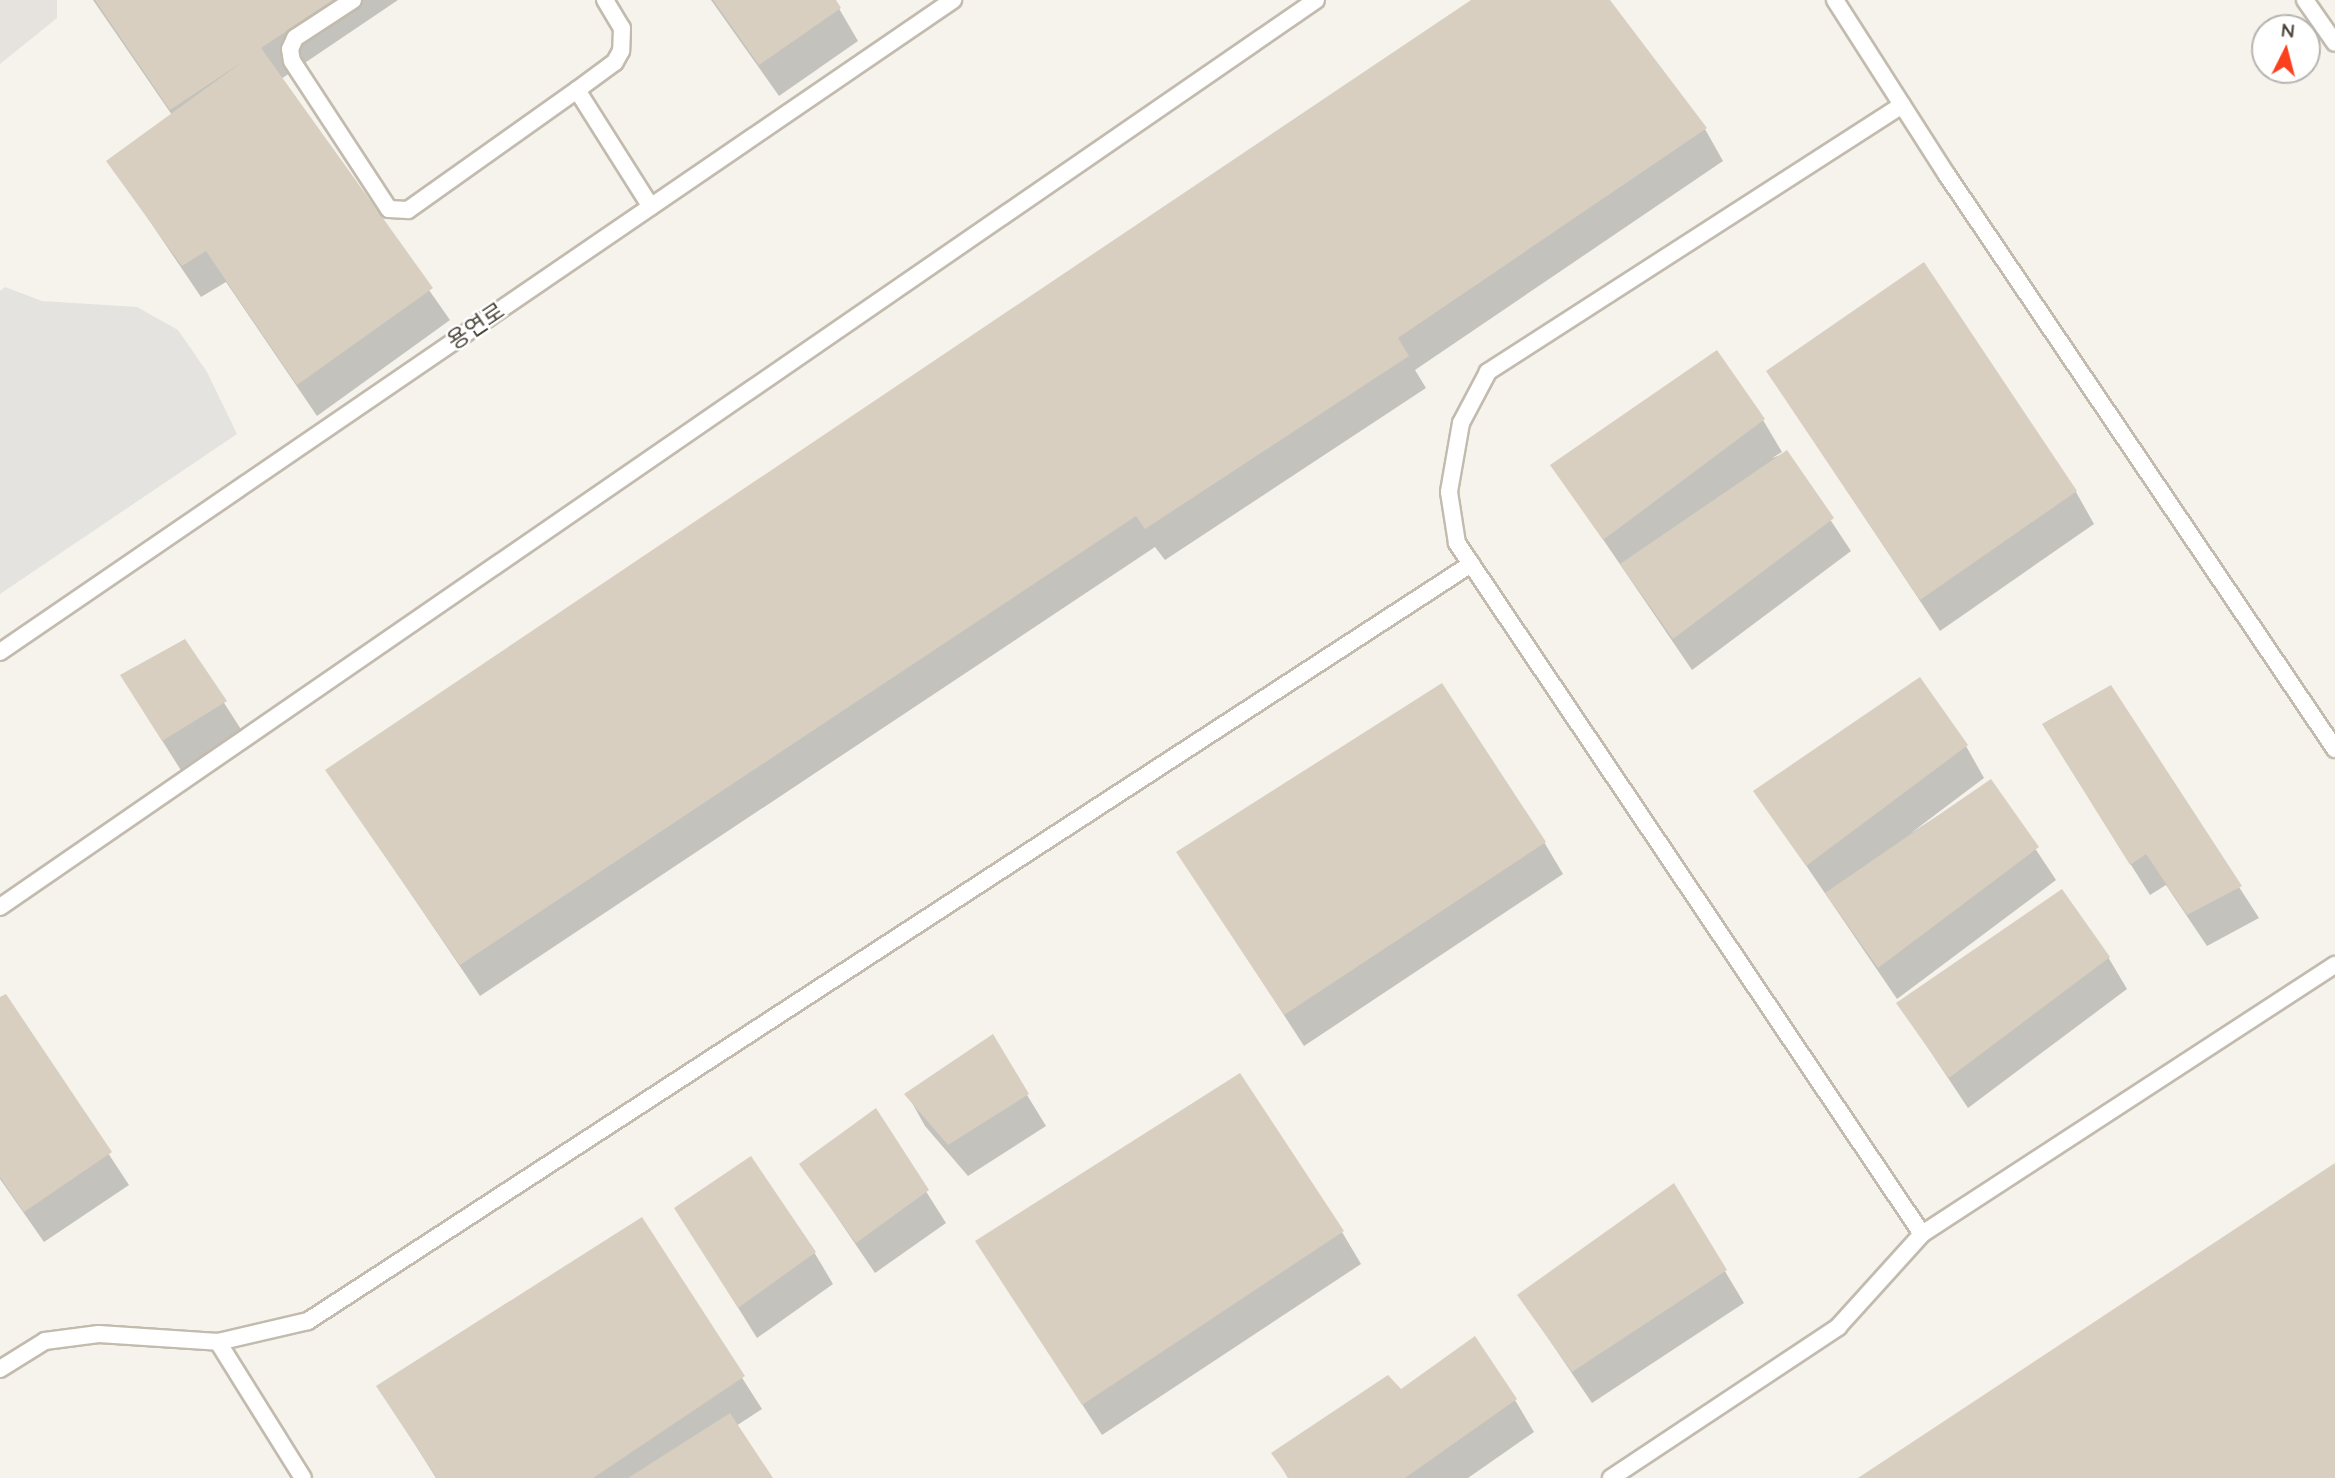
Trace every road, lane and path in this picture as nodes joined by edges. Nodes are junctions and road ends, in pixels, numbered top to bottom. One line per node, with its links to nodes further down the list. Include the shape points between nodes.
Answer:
1 (353, 0): 8 (lane, via 295,38 289,49 292,61 389,209 408,210)
2 (605, 0): 8 (lane, via 622,28 621,51 615,62)
3 (953, 0): 10 (lane, 용연로)
4 (1316, 0): 14 (lane)
5 (1835, 0): 9 (lane)
6 (2305, 0): 7 (lane)
7 (2335, 43)
8 (577, 90): 10 (lane)
9 (1902, 105): 11 (lane, via 1488,372 1461,423 1449,492 1457,543); 13 (lane)
10 (651, 206): 12 (lane, 용연로)
11 (1471, 564): 16 (lane); 17 (lane, via 308,1321)
12 (0, 652)
13 (2335, 749)
14 (0, 907)
15 (2335, 965): 16 (lane)
16 (1922, 1234): 20 (lane, via 1838,1327)
17 (218, 1342): 18 (lane, via 99,1334 46,1341); 19 (lane)
18 (0, 1369)
19 (303, 1478)
20 (1611, 1478)

